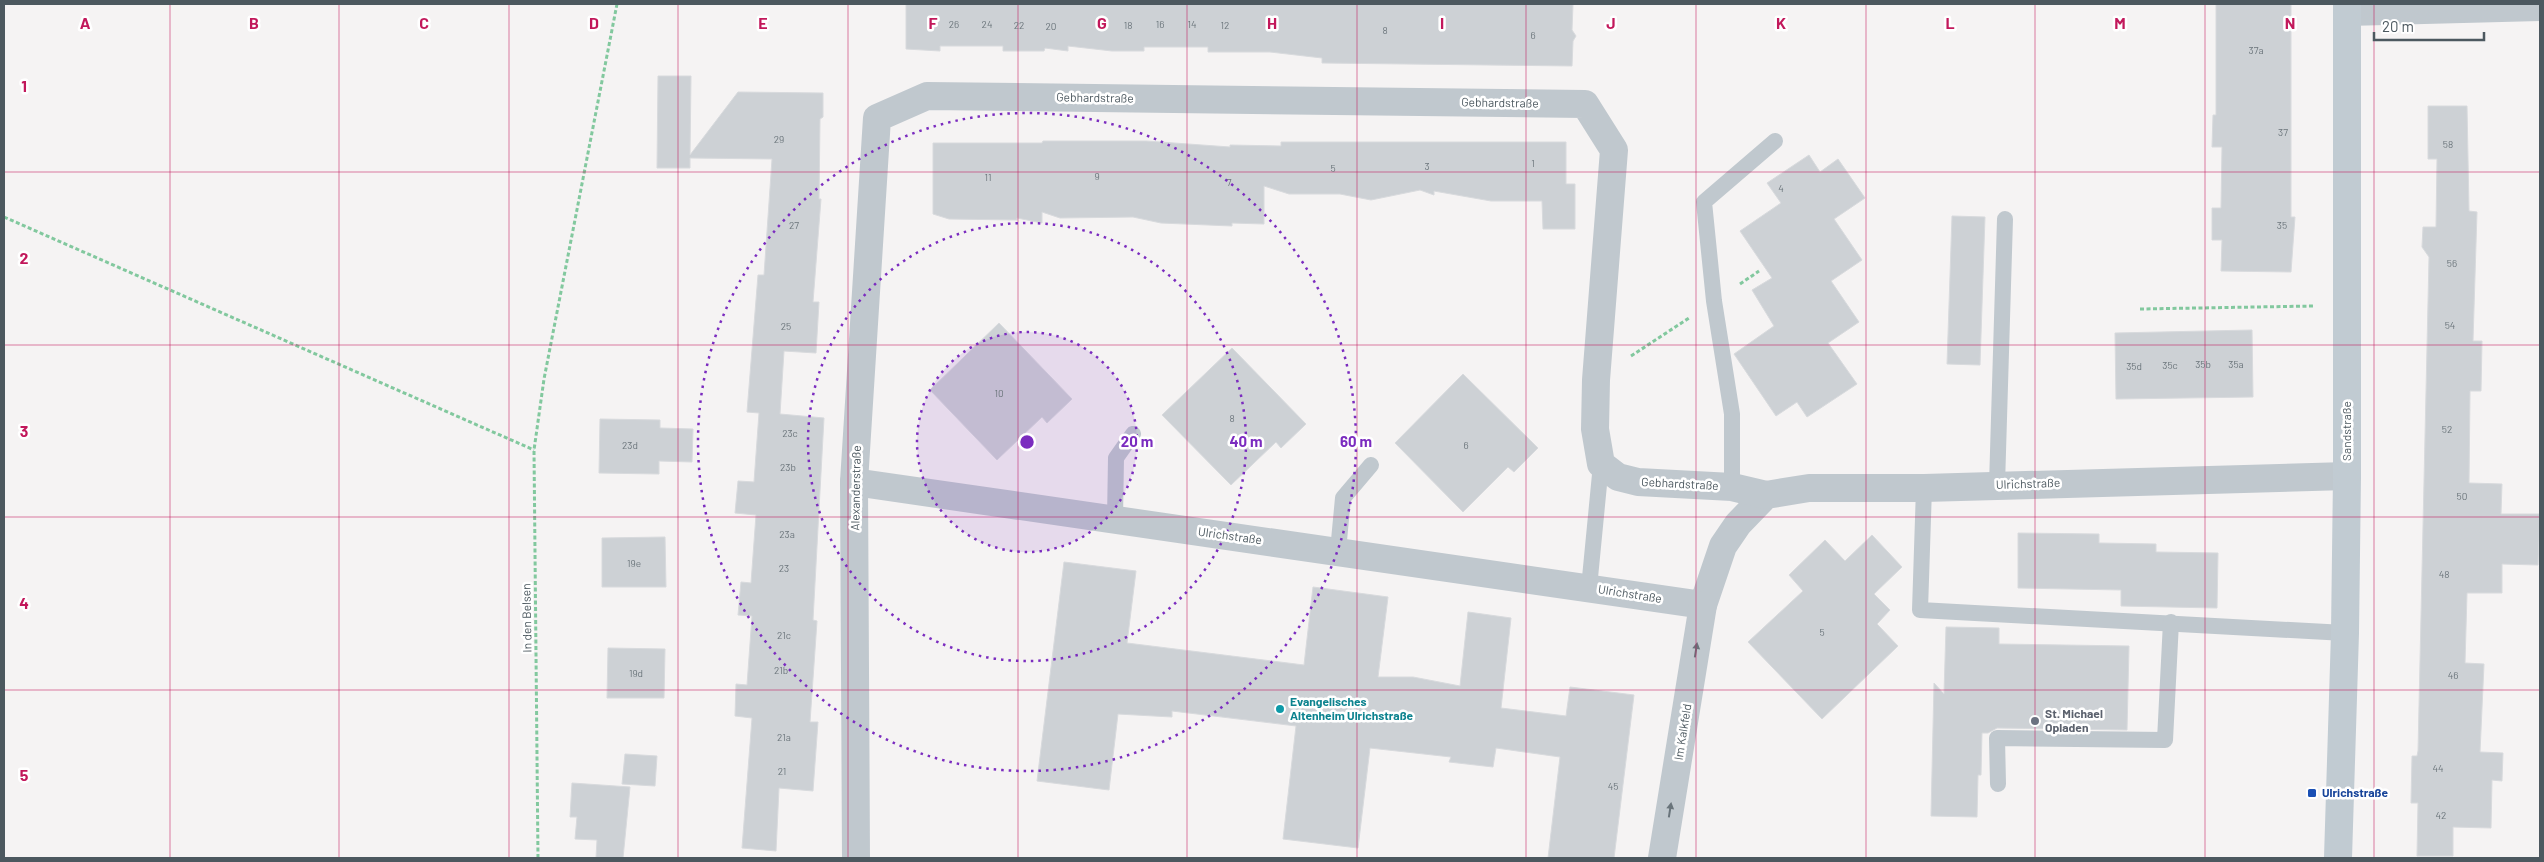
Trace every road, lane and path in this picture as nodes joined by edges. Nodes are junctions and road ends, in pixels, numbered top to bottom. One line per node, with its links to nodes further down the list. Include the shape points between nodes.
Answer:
1 (617, 4): 14 (path, In den Belsen, via 544,379)
2 (2540, 7): 3 (street)
3 (2347, 8): 10 (street, Sandstraße)
4 (877, 118): 12 (street, Gebhardstraße, via 927,96 1585,104 1614,150); 18 (street, Alexanderstraße)
5 (1775, 141): 9 (lane, via 1704,202)
6 (4, 217): 14 (path)
7 (2004, 219): 19 (lane)
8 (1759, 271): 9 (path)
9 (1714, 301): 12 (path); 20 (lane, via 1732,414)
10 (2347, 306): 11 (path); 17 (street, Sandstraße)
11 (2140, 309)
12 (1596, 380): 15 (street, Gebhardstraße, via 1594,429)
13 (1133, 434): 23 (lane, via 1116,458)
14 (534, 450): 30 (path, In den Belsen)
15 (1601, 464): 20 (street, Gebhardstraße, via 1618,477 1638,482); 25 (lane)
16 (1371, 465): 24 (lane, via 1343,498)
17 (2347, 476): 19 (street, Ulrichstraße); 28 (street, Sandstraße)
18 (854, 482): 23 (street, Ulrichstraße); 31 (street, Alexanderstraße)
19 (1997, 485): 21 (street, Ulrichstraße)
20 (1732, 486): 22 (street, Gebhardstraße)
21 (1924, 488): 22 (street, Ulrichstraße, via 1809,488); 27 (lane, via 1920,610)
22 (1766, 495): 26 (street, via 1738,524 1723,546)
23 (1115, 520): 24 (street, Ulrichstraße)
24 (1338, 551): 25 (street, Ulrichstraße)
25 (1588, 588): 26 (street, Ulrichstraße)
26 (1704, 605): 32 (street, Im Kalkfeld, one-way to 26)
27 (2170, 622): 28 (lane); 29 (lane, via 2165,740 1997,738)
28 (2345, 633): 33 (street, Sandstraße)
29 (1998, 784)
30 (538, 858)
31 (856, 858)
32 (1662, 858)
33 (2338, 858)

